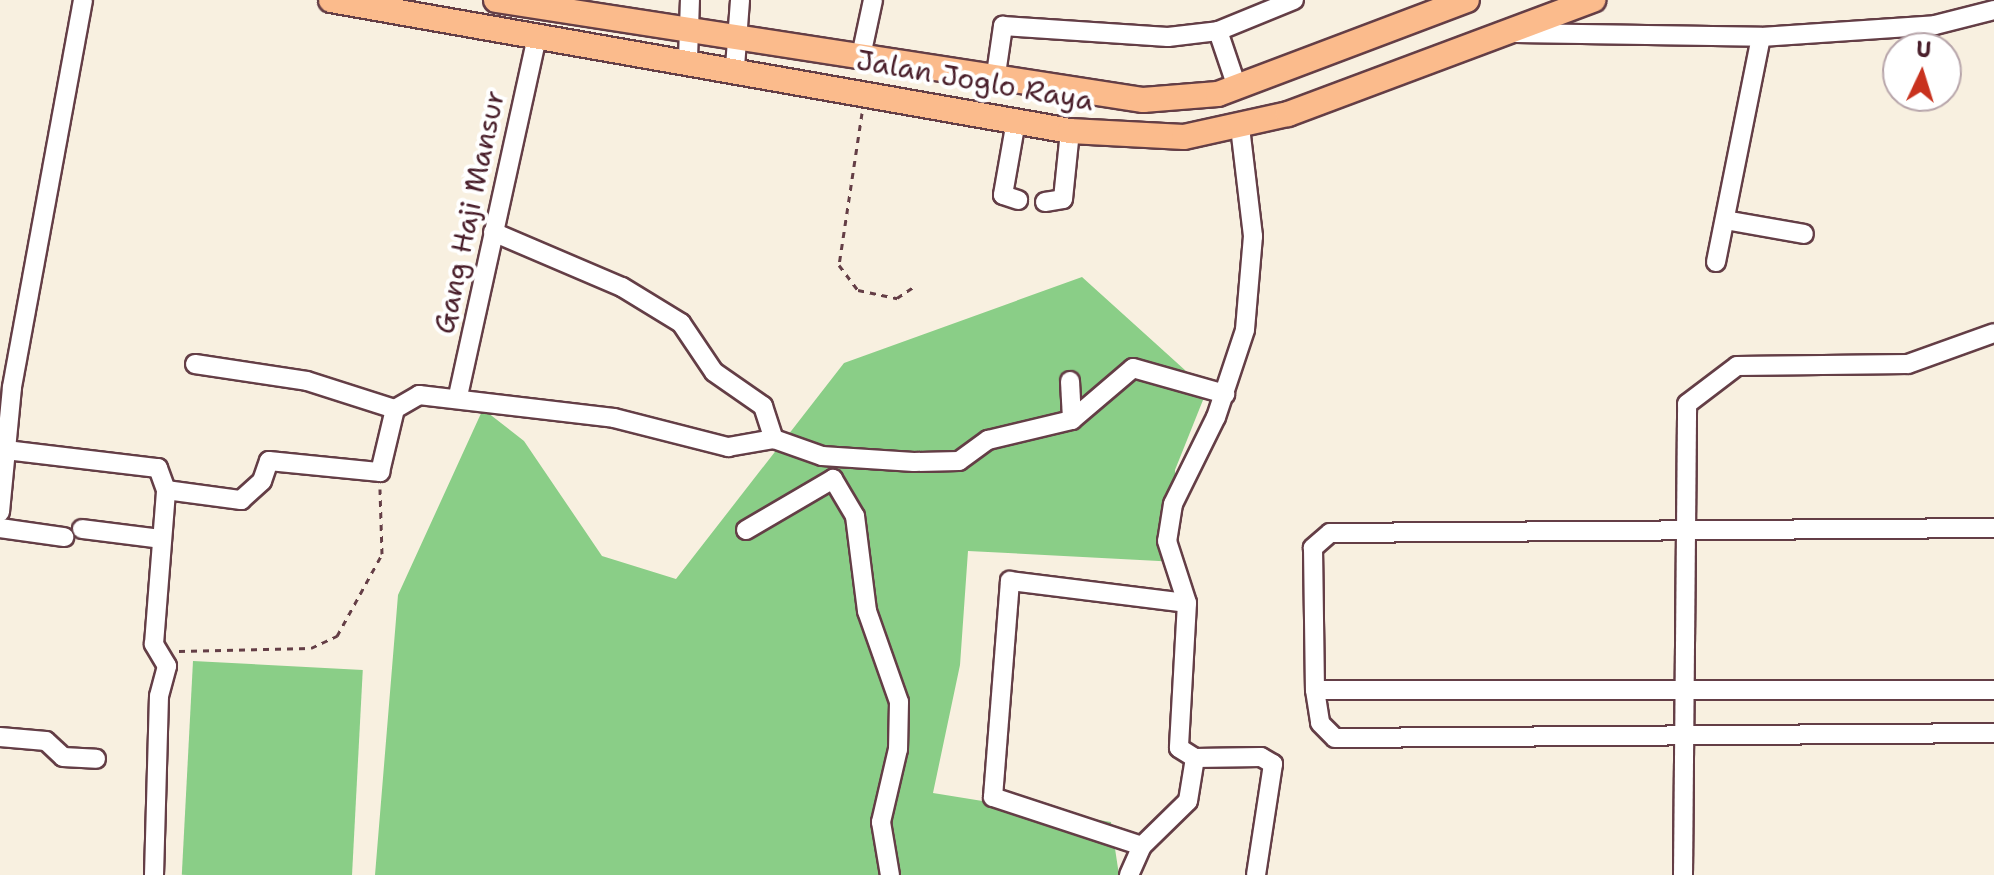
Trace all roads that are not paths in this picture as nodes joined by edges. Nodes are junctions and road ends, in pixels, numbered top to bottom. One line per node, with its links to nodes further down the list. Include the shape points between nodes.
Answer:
1 (83, 0): 37 (street)
2 (331, 0): 17 (main road, Jalan Joglo Raya)
3 (496, 0): 10 (main road, Jalan Joglo Raya)
4 (690, 0): 12 (street)
5 (740, 0): 15 (street)
6 (873, 0): 18 (street)
7 (1294, 0): 13 (street)
8 (1467, 0): 21 (main road, Jalan Joglo Raya)
9 (1593, 0): 14 (main road, Jalan Joglo Raya)
10 (568, 6): 12 (main road, Jalan Joglo Raya)
11 (1994, 10): 16 (street, via 1935,25)
12 (689, 27): 15 (main road, Jalan Joglo Raya); 19 (street)
13 (1218, 31): 22 (street, via 1168,37 1003,26); 23 (street)
14 (1513, 33): 16 (street); 24 (main road, Jalan Joglo Raya)
15 (738, 34): 18 (main road, Jalan Joglo Raya); 20 (street)
16 (1761, 37): 30 (street)
17 (536, 40): 19 (main road, Jalan Joglo Raya); 31 (street, Gang Haji Mansur)
18 (861, 56): 22 (main road, Jalan Joglo Raya)
19 (688, 59): 20 (main road, Jalan Joglo Raya)
20 (735, 67): 25 (main road, Jalan Joglo Raya)
21 (1272, 74): 23 (main road, Jalan Joglo Raya); 24 (main road)
22 (995, 81): 23 (main road, Jalan Joglo Raya, via 1143,100)
23 (1237, 87)
24 (1288, 114): 26 (main road, Jalan Joglo Raya)
25 (1016, 121): 27 (main road, Jalan Joglo Raya); 28 (street, via 1003,195)
26 (1240, 127): 27 (main road, Jalan Joglo Raya, via 1184,137); 38 (street, via 1252,266 1242,344)
27 (1070, 131): 29 (street, via 1063,199)
28 (1018, 200)
29 (1045, 202)
30 (1725, 220): 32 (street); 33 (street)
31 (493, 232): 39 (street, Gang Haji Mansur); 42 (street, via 673,316 714,372 763,406)
32 (1804, 234)
33 (1716, 262)
34 (1994, 333): 48 (street, via 1908,364 1737,366 1719,373 1687,404)
35 (195, 364): 40 (street, via 307,381)
36 (1070, 381): 41 (street)
37 (6, 386): 43 (street)
38 (1225, 394): 41 (street, via 1133,368); 55 (street, via 1167,524)
39 (458, 396): 40 (street, via 419,395); 42 (street, via 614,418 728,447)
40 (395, 409): 46 (street, via 380,472 274,460 246,499)
41 (1072, 420): 44 (street, via 988,440 959,461)
42 (774, 439): 44 (street)
43 (6, 450): 46 (street, via 158,468); 47 (street)
44 (822, 456): 45 (street)
45 (833, 479): 52 (street); 66 (street, via 855,516 867,611 899,702 898,749 881,822)
46 (166, 490): 54 (street)
47 (0, 512)
48 (1683, 527): 50 (street); 56 (street); 57 (street, via 1319,536)
49 (0, 528): 53 (street)
50 (1994, 528)
51 (82, 529): 54 (street)
52 (746, 530)
53 (64, 537)
54 (161, 539): 65 (street, via 154,644 167,666 159,696)
55 (1187, 603): 62 (street, via 1179,748); 64 (street, via 1010,581 993,797)
56 (1683, 686): 57 (street); 58 (street); 59 (street)
57 (1315, 690): 59 (street, via 1320,723 1335,738)
58 (1994, 690)
59 (1684, 732): 60 (street); 69 (street)
60 (1994, 733)
61 (0, 737): 63 (street, via 46,741 63,757)
62 (1195, 758): 64 (street, via 1188,801); 68 (street, via 1261,757 1273,764)
63 (96, 759)
64 (1142, 846): 67 (street)
65 (154, 875)
66 (890, 875)
67 (1129, 875)
68 (1256, 875)
69 (1683, 875)

